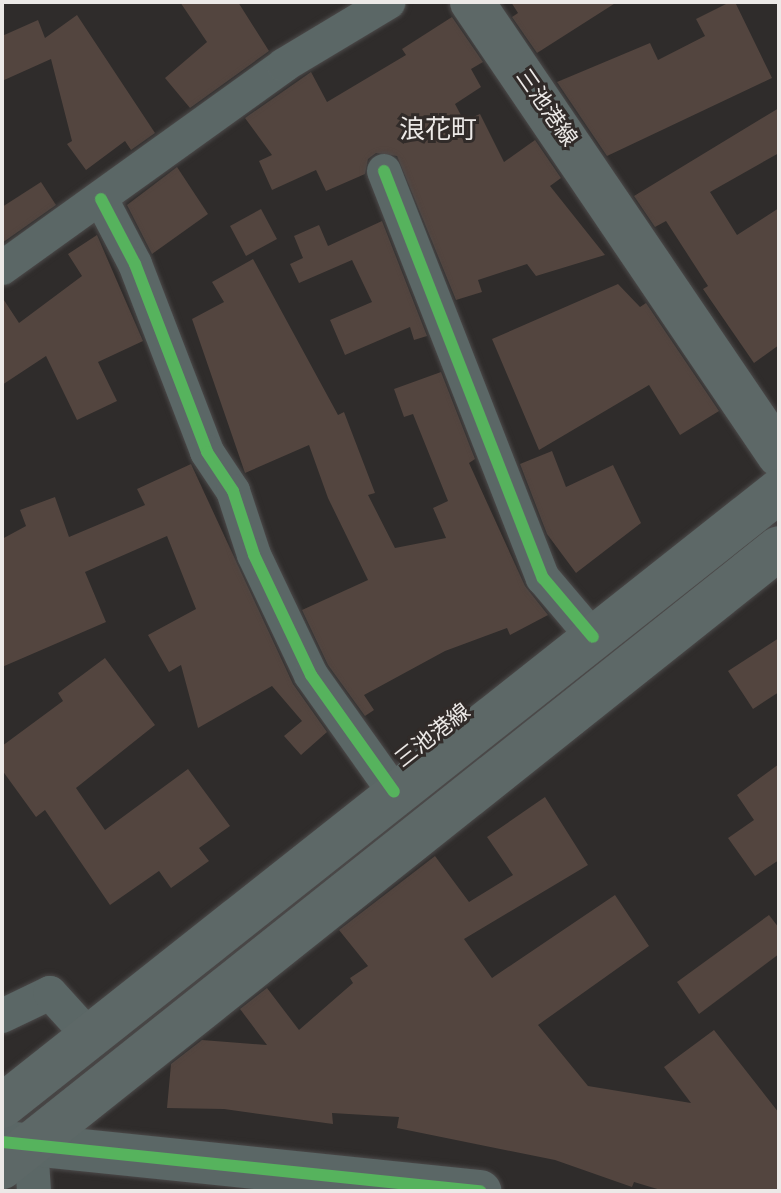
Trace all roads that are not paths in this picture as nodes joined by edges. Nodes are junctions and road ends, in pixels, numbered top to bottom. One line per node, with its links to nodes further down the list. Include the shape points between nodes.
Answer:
1 (389, 2): 4 (street, via 284,65)
2 (472, 2): 6 (main road, 三池港線)
3 (384, 171): 9 (street, via 543,578)
4 (101, 199): 5 (street); 10 (street, via 141,277 207,452 233,491 254,555 311,675)
5 (2, 268)
6 (779, 455)
7 (779, 491): 9 (main road, 三池港線)
8 (779, 548): 14 (main road)
9 (593, 637): 10 (main road, 三池港線)
10 (394, 792): 12 (main road, 三池港線)
11 (2, 1016): 12 (street, via 50,993)
12 (90, 1037): 13 (main road, 三池港線)
13 (2, 1106)
14 (12, 1151): 15 (street); 16 (street)
15 (275, 1180): 17 (street)
16 (34, 1191)
17 (480, 1191)

